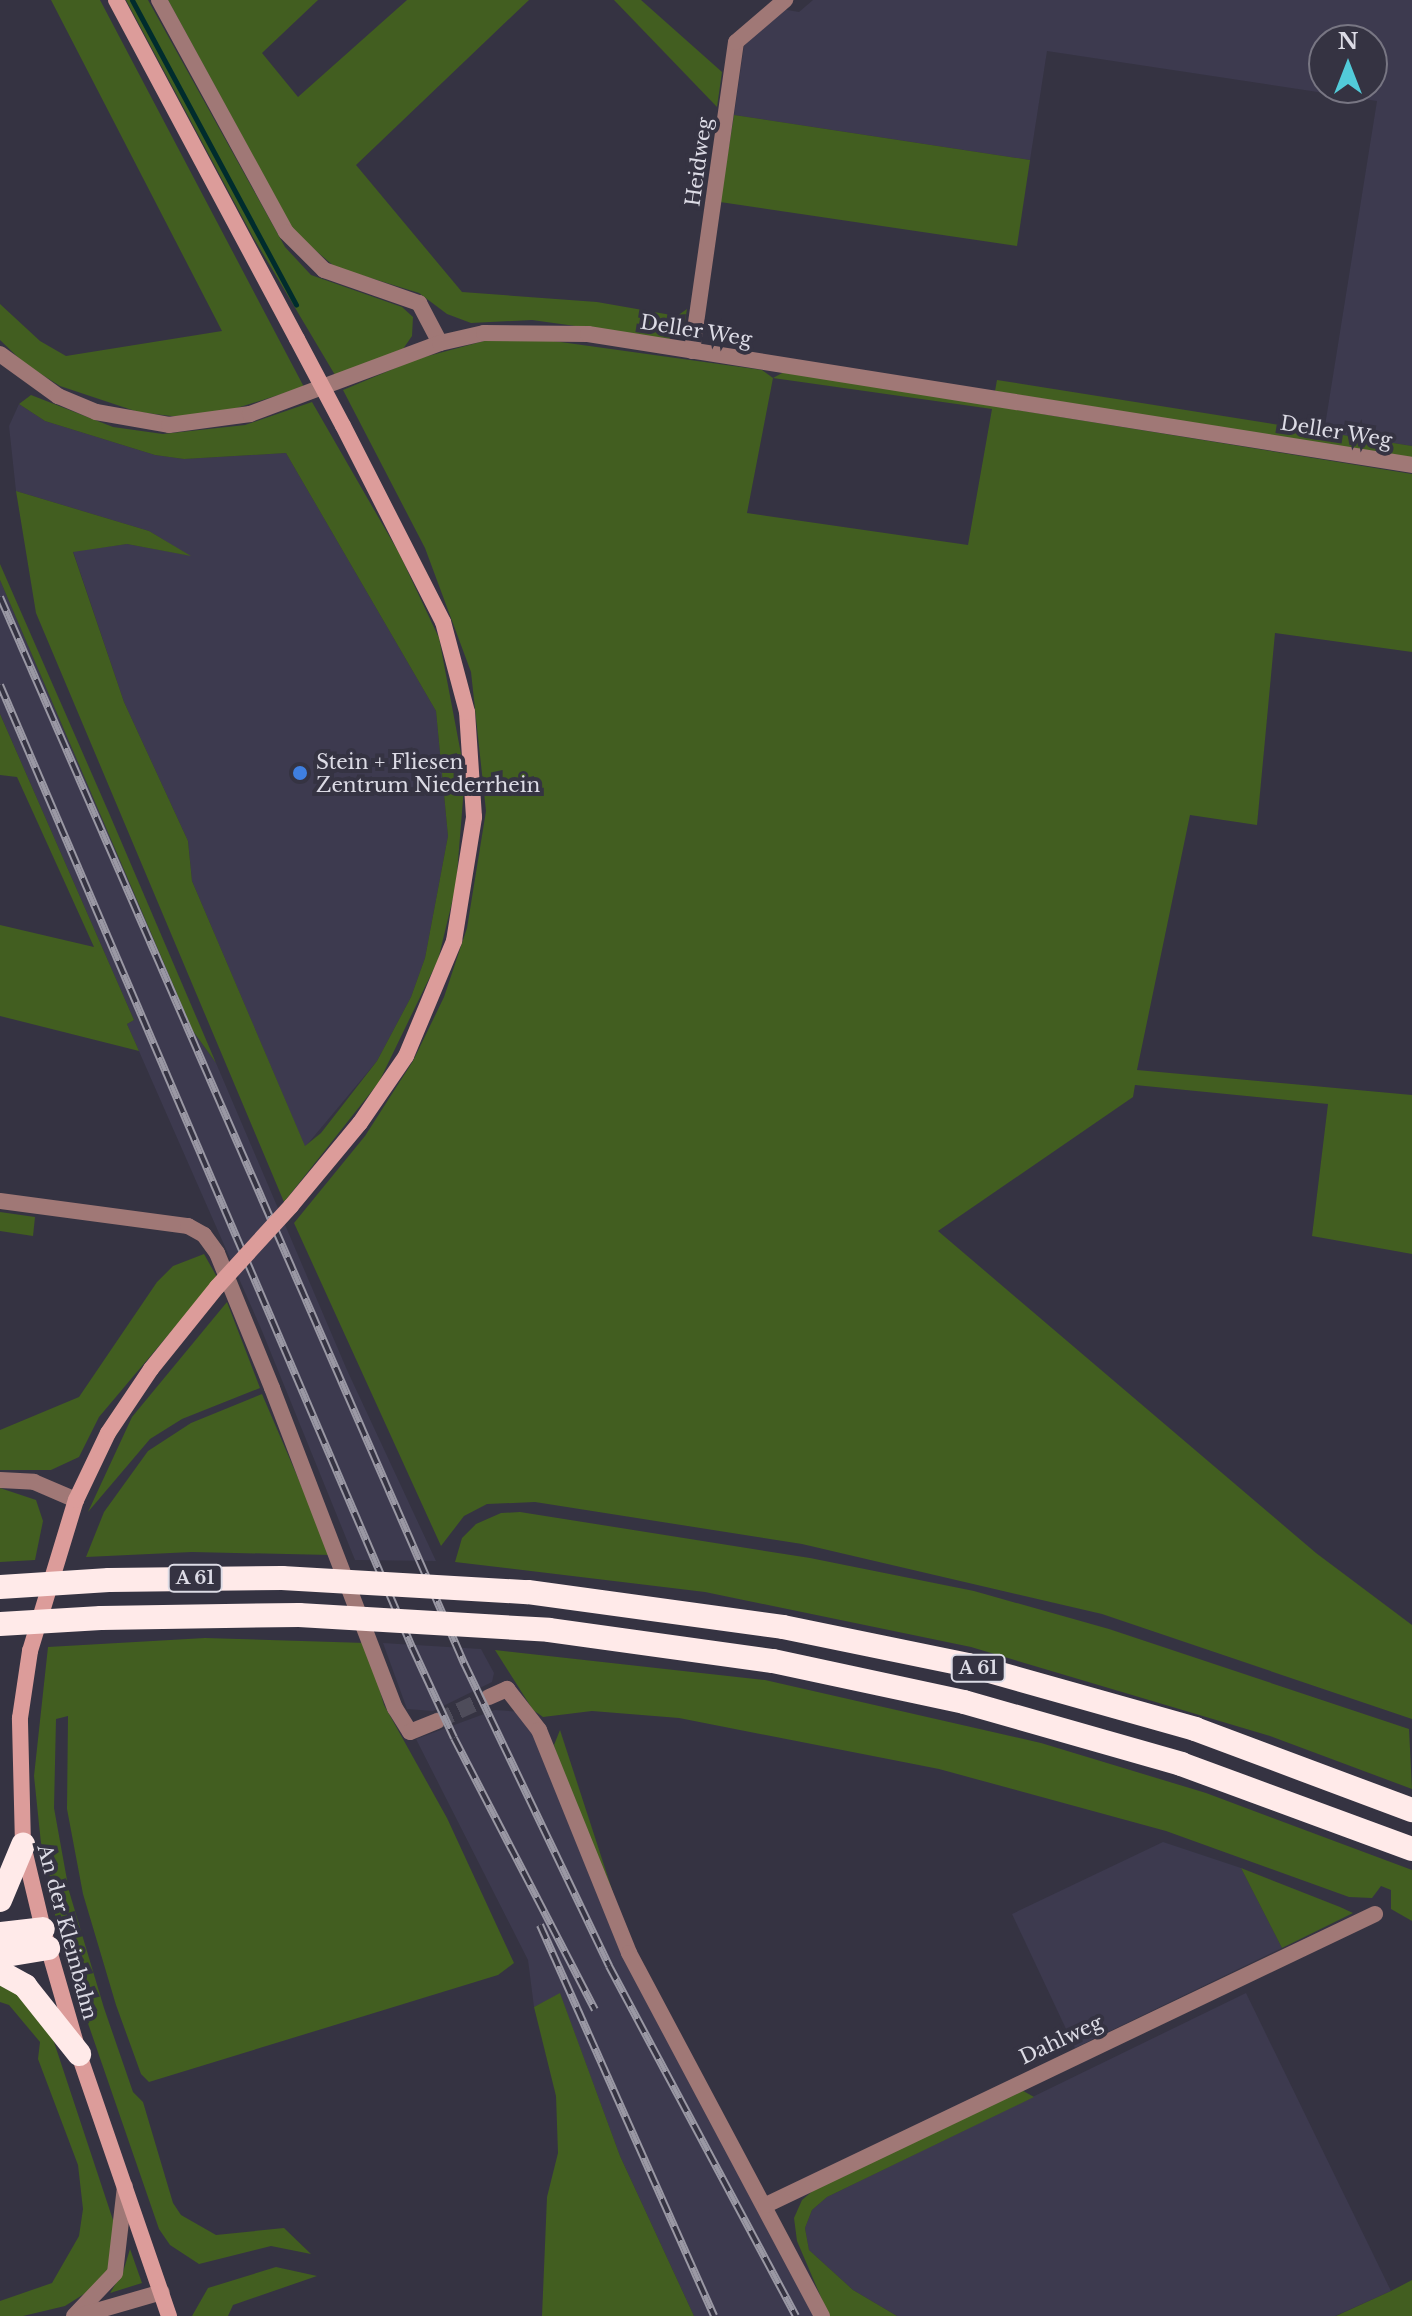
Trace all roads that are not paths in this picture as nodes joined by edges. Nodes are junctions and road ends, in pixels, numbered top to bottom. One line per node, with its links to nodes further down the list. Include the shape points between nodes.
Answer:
1 (116, 0): 10 (main road, An der Kleinbahn, bridge, via 443,622 467,712 474,817 454,941 406,1056 360,1123 151,1369 108,1433)
2 (159, 0): 4 (street, via 286,232 324,270 419,303)
3 (785, 0): 5 (street, Heidweg, via 736,42)
4 (440, 343): 5 (street, Deller Weg, via 533,330); 6 (street, Deller Weg, via 250,414 169,425 96,412 47,389)
5 (692, 351): 7 (street, Deller Weg)
6 (0, 354)
7 (1412, 465)
8 (0, 1201): 14 (street, via 188,1226 204,1235 217,1253 272,1388 387,1691 410,1732)
9 (0, 1480): 10 (street, via 34,1482)
10 (76, 1500): 16 (main road, An der Kleinbahn, via 57,1549 20,1718)
11 (0, 1587): 15 (highway, A 61, bridge, via 282,1578 528,1592 769,1624 968,1665 1195,1729)
12 (0, 1624): 17 (highway, A 61, bridge, via 299,1615 549,1630 773,1661 977,1705 1181,1764)
13 (489, 1697): 26 (street, via 507,1689 539,1730 629,1953)
14 (437, 1721)
15 (1412, 1810)
16 (23, 1845): 18 (highway); 21 (main road, An der Kleinbahn)
17 (1412, 1849)
18 (0, 1900)
19 (1375, 1914): 26 (street, Dahlweg)
20 (0, 1934): 21 (highway)
21 (45, 1939): 22 (highway); 24 (main road, An der Kleinbahn)
22 (0, 1956)
23 (0, 1972): 24 (highway, via 25,1986)
24 (79, 2054): 25 (main road, An der Kleinbahn)
25 (125, 2182): 27 (main road, An der Kleinbahn); 28 (street, An der Kleinbahn, via 115,2273)
26 (766, 2205): 30 (street)
27 (162, 2292): 28 (street); 29 (main road, An der Kleinbahn)
28 (76, 2316)
29 (169, 2316)
30 (822, 2316)

